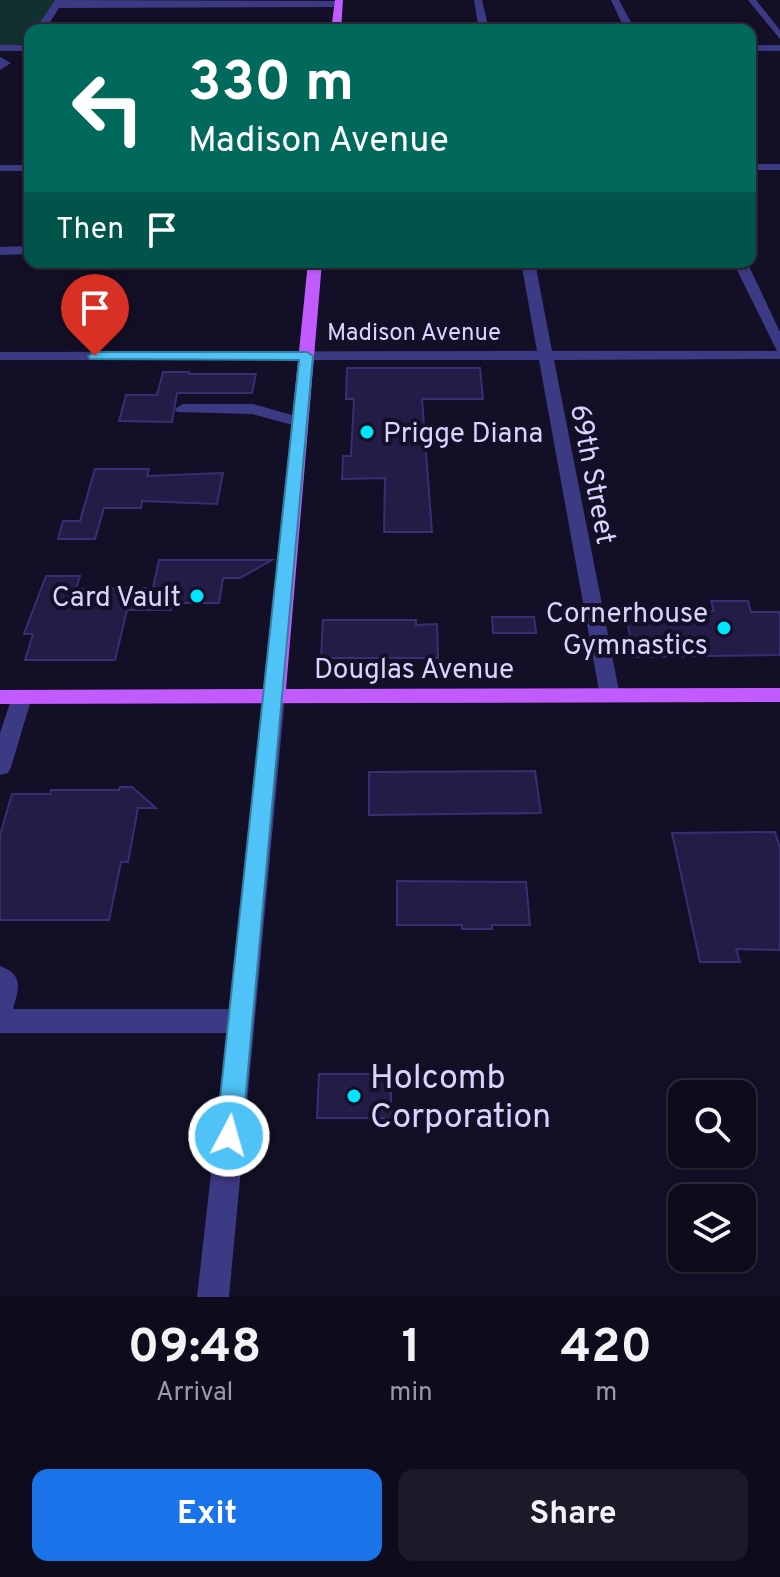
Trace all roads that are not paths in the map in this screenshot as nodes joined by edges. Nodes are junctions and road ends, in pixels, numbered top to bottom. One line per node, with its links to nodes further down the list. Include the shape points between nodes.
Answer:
1 (478, 0): 8 (street)
2 (615, 0): 9 (street)
3 (752, 0): 10 (street)
4 (57, 2): 5 (street); 6 (street)
5 (339, 2): 7 (main road)
6 (44, 24)
7 (337, 24)
8 (483, 24)
9 (627, 24)
10 (780, 36)
11 (0, 48): 12 (street)
12 (24, 48)
13 (756, 48): 14 (street)
14 (780, 48)
15 (0, 60): 16 (street, via 6,63)
16 (0, 67)
17 (756, 167): 18 (street)
18 (780, 167)
19 (0, 168): 20 (street)
20 (24, 168)
21 (24, 250): 22 (street)
22 (0, 251)
23 (314, 268): 30 (main road)
24 (529, 268): 27 (street, 69th Street)
25 (743, 268): 26 (street)
26 (780, 347)
27 (545, 355): 28 (street, Madison Avenue); 30 (street, Madison Avenue); 35 (street, 69th Street)
28 (780, 355)
29 (0, 356): 30 (street, Madison Avenue)
30 (307, 356): 32 (main road)
31 (183, 409): 32 (street, via 253,409)
32 (300, 422): 34 (main road)
33 (780, 695): 35 (main road, Douglas Avenue)
34 (275, 696): 35 (main road, Douglas Avenue); 37 (main road, Douglas Avenue); 42 (street)
35 (610, 696)
36 (0, 697): 37 (main road, Douglas Avenue)
37 (22, 697): 38 (street)
38 (0, 767)
39 (0, 977): 40 (street, via 7,982)
40 (0, 1009)
41 (0, 1021): 42 (street)
42 (240, 1021): 43 (street)
43 (213, 1297)

